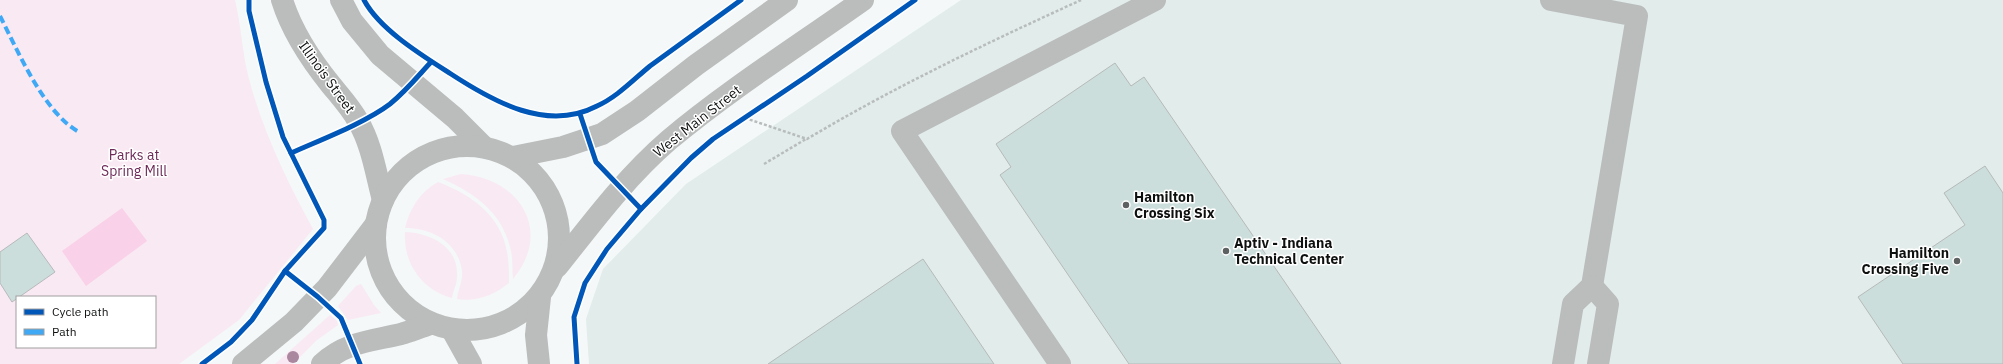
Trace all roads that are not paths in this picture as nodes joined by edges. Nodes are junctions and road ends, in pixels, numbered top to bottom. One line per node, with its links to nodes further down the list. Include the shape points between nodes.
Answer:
1 (282, 0): 9 (street, Illinois Street, via 302,45 359,122 372,154)
2 (341, 0): 7 (street, via 352,21 380,55 455,118)
3 (787, 0): 8 (street, via 602,134 563,147)
4 (863, 0): 11 (street, West Main Street, via 706,110 668,140 620,189)
5 (1155, 0): 20 (street, via 902,131)
6 (1551, 0): 12 (street, via 1637,16)
7 (484, 147): 8 (street); 9 (street, via 461,146 423,157 395,180)
8 (513, 157): 11 (street, via 528,168 543,185 551,200 559,224 560,244)
9 (383, 200): 10 (street)
10 (376, 224): 14 (street, via 375,247 379,269 387,284 396,298 413,314); 16 (street, via 327,288 294,322)
11 (556, 268): 13 (street)
12 (1592, 286): 21 (street, via 1573,304); 22 (street, via 1608,304)
13 (540, 297): 15 (street, via 528,308 500,325 468,331); 19 (street, via 536,335)
14 (431, 324): 15 (street); 17 (street, via 401,334 352,344)
15 (452, 330): 18 (street)
16 (244, 364)
17 (322, 364)
18 (471, 364)
19 (539, 364)
20 (1060, 364)
21 (1563, 364)
22 (1598, 364)

